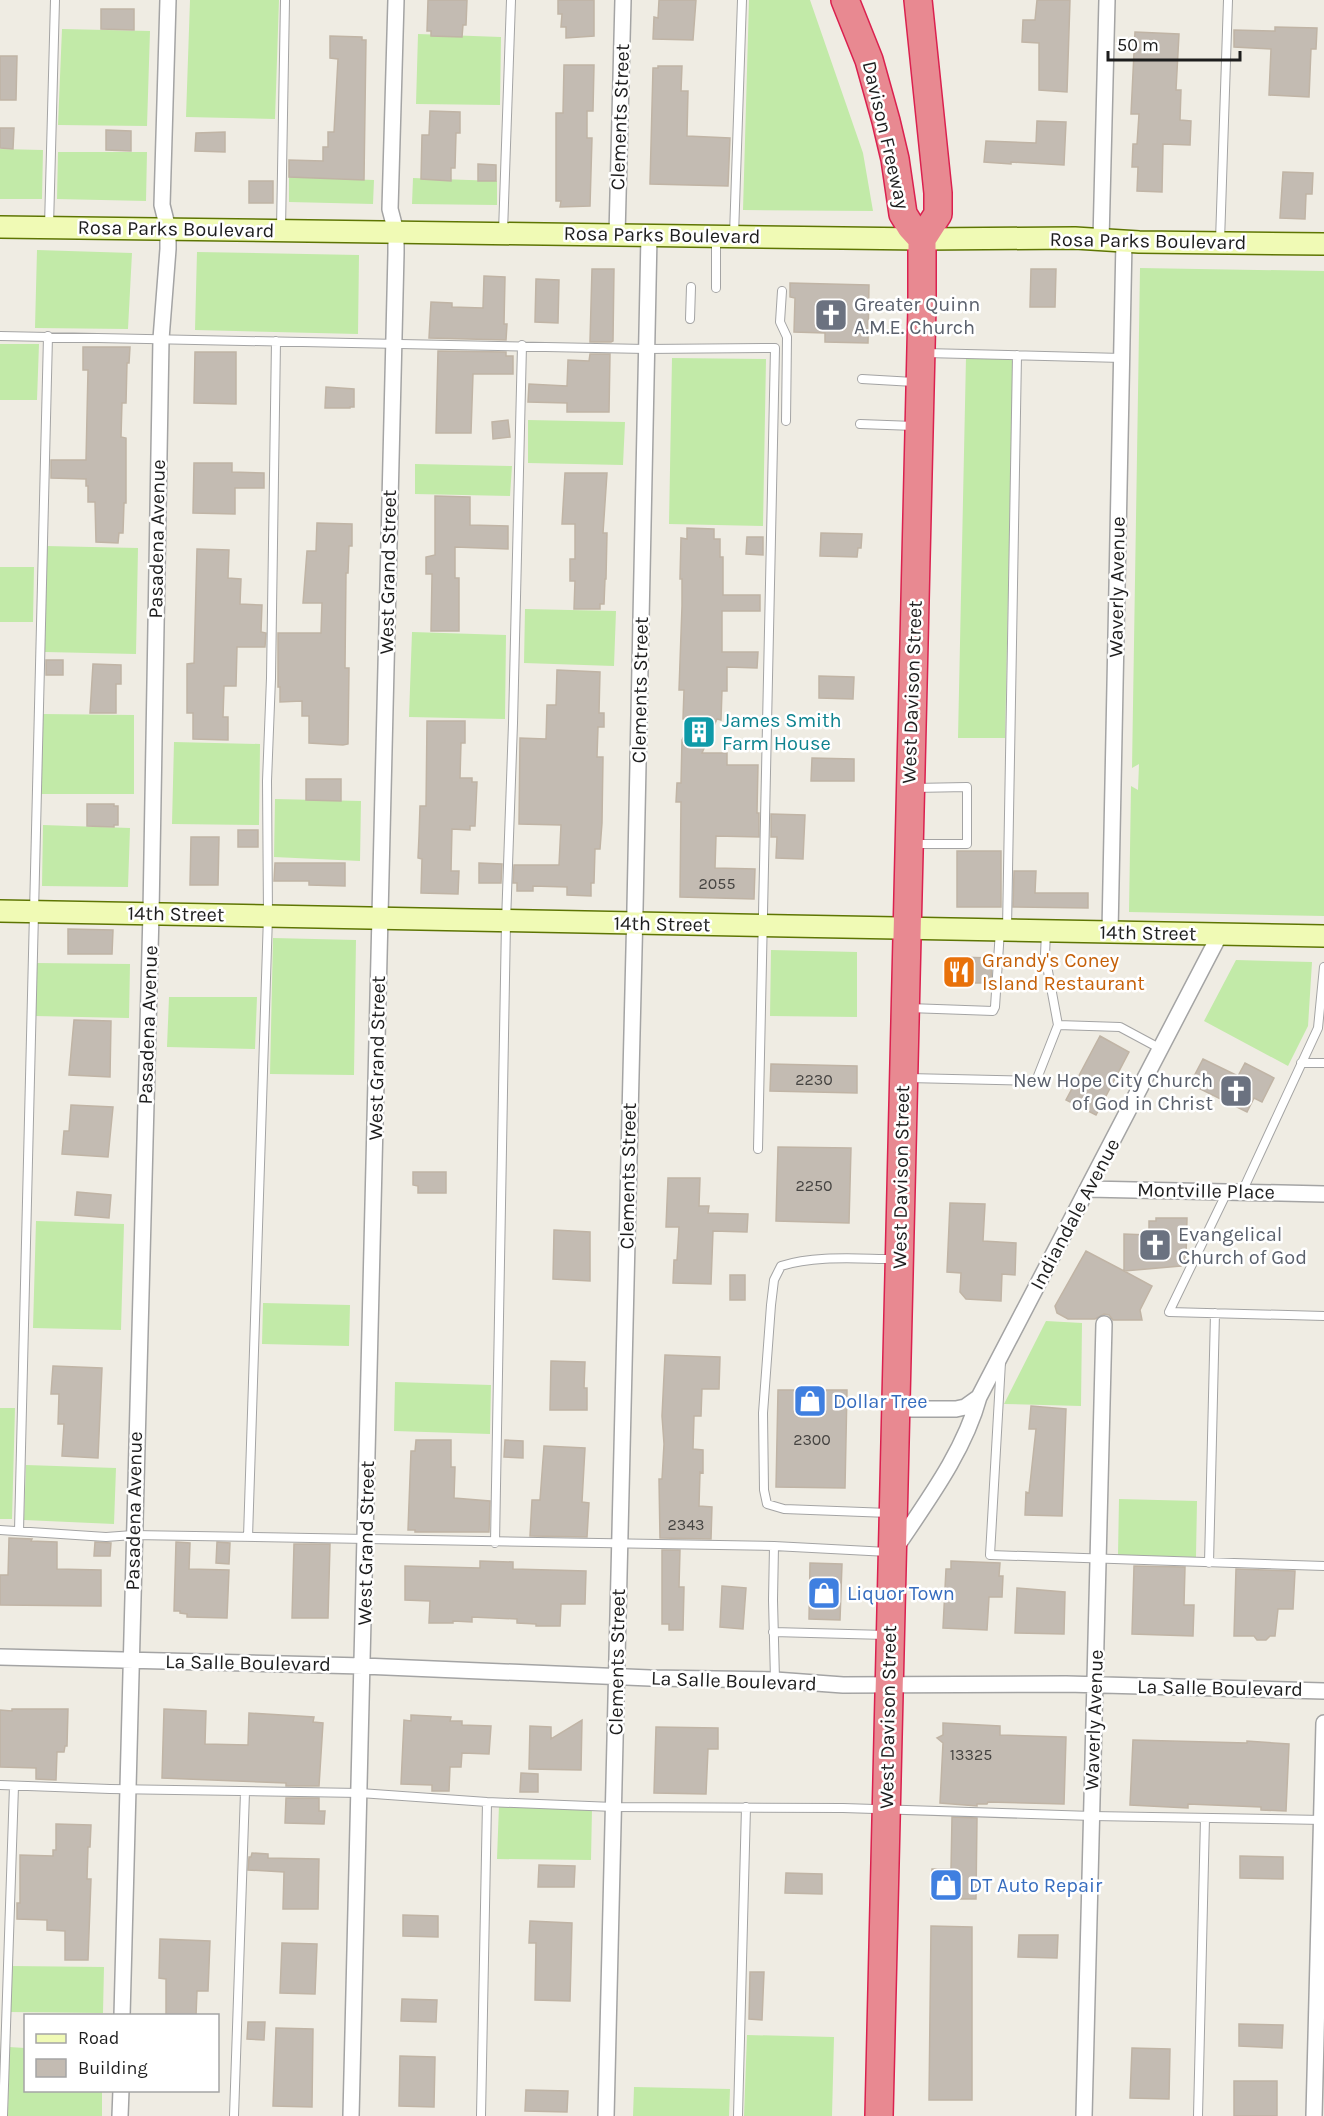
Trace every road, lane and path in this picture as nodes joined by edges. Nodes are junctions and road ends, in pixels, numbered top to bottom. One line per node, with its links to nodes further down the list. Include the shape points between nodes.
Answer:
1 (55, 0): 13 (lane)
2 (168, 0): 14 (street, Pasadena Avenue, via 162,206)
3 (285, 0): 15 (lane)
4 (396, 0): 16 (street, West Grand Street, via 390,209)
5 (511, 0): 17 (lane)
6 (623, 0): 18 (street, Clements Street)
7 (742, 0): 20 (lane)
8 (845, 0): 21 (highway, Davison Freeway, via 870,60 884,110 903,214)
9 (918, 0): 21 (highway, Davison Freeway, via 938,193 938,214)
10 (1107, 0): 22 (street)
11 (1228, 0): 24 (lane)
12 (0, 227): 13 (street, Rosa Parks Boulevard)
13 (49, 227): 14 (street, Rosa Parks Boulevard)
14 (168, 229): 15 (street, Rosa Parks Boulevard); 32 (street, Pasadena Avenue)
15 (281, 230): 16 (street, Rosa Parks Boulevard)
16 (396, 232): 17 (street, Rosa Parks Boulevard); 34 (street, West Grand Street)
17 (503, 233): 18 (street, Rosa Parks Boulevard)
18 (617, 235): 19 (street, Rosa Parks Boulevard)
19 (649, 236): 20 (street, Rosa Parks Boulevard); 36 (street, Clements Street)
20 (725, 236): 21 (street, Rosa Parks Boulevard); 27 (lane)
21 (922, 239): 22 (street, Rosa Parks Boulevard); 37 (highway, West Davison Street)
22 (1101, 240): 23 (street, Rosa Parks Boulevard)
23 (1124, 242): 24 (street, Rosa Parks Boulevard); 39 (street, Waverly Avenue)
24 (1220, 242): 25 (street, Rosa Parks Boulevard)
25 (1324, 244)
26 (691, 287): 29 (lane)
27 (716, 288)
28 (782, 291): 42 (lane, via 780,322 788,337)
29 (690, 319)
30 (0, 336): 31 (lane)
31 (48, 336): 32 (lane); 48 (lane)
32 (161, 339): 33 (lane); 49 (street, Pasadena Avenue)
33 (276, 341): 34 (lane); 50 (lane)
34 (393, 344): 35 (lane); 51 (street, West Grand Street)
35 (522, 345): 36 (lane); 52 (lane)
36 (646, 349): 53 (street, Clements Street); 54 (lane, via 775,348)
37 (920, 352): 38 (lane); 41 (highway, West Davison Street)
38 (1017, 355): 39 (lane); 56 (lane)
39 (1122, 358): 58 (street, Waverly Avenue)
40 (862, 379): 41 (lane)
41 (920, 382): 44 (highway, West Davison Street)
42 (786, 421)
43 (860, 424): 44 (lane)
44 (919, 426): 45 (highway, West Davison Street)
45 (909, 788): 46 (highway, West Davison Street); 46 (lane, via 967,788 967,844)
46 (908, 844): 55 (highway, West Davison Street)
47 (0, 911): 48 (street, 14th Street)
48 (34, 912): 49 (street, 14th Street); 81 (lane)
49 (151, 913): 50 (street, 14th Street); 82 (street, Pasadena Avenue)
50 (268, 916): 51 (street, 14th Street); 83 (lane)
51 (380, 918): 52 (street, 14th Street); 84 (street, West Grand Street)
52 (506, 922): 53 (street, 14th Street); 85 (lane)
53 (635, 923): 54 (street, 14th Street); 86 (street, Clements Street)
54 (762, 926): 55 (street, 14th Street); 68 (lane)
55 (906, 929): 56 (street, 14th Street); 62 (highway, West Davison Street)
56 (1004, 930): 57 (street, 14th Street); 62 (lane, via 993,1011)
57 (1046, 931): 58 (street, 14th Street); 63 (lane, via 1045,955)
58 (1110, 932): 59 (street, 14th Street)
59 (1220, 934): 60 (street, 14th Street); 64 (street, Indiandale Avenue)
60 (1324, 936)
61 (1324, 967): 65 (lane, via 1318,1028)
62 (904, 1008): 67 (highway, West Davison Street)
63 (1058, 1025): 64 (lane, via 1120,1027); 67 (lane, via 1036,1081)
64 (1161, 1049): 69 (street, Indiandale Avenue)
65 (1301, 1063): 66 (lane); 70 (lane)
66 (1324, 1063)
67 (903, 1078): 72 (highway, West Davison Street)
68 (758, 1149)
69 (1088, 1189): 70 (street, Montville Place); 76 (street, Indiandale Avenue)
70 (1234, 1192): 71 (street, Montville Place); 73 (lane, via 1169,1312)
71 (1324, 1194)
72 (899, 1259): 78 (highway, West Davison Street); 79 (lane, via 793,1262 781,1266 774,1280 771,1305 764,1413 767,1504 784,1509)
73 (1215, 1313): 74 (lane); 90 (lane)
74 (1324, 1316)
75 (1104, 1324): 89 (street, Waverly Avenue)
76 (1001, 1354): 77 (street, Indiandale Avenue); 89 (lane, via 990,1555)
77 (979, 1397): 78 (street, via 956,1409); 88 (street, Indiandale Avenue, via 972,1423 936,1488)
78 (896, 1410): 79 (highway, West Davison Street)
79 (893, 1513): 88 (highway, West Davison Street)
80 (0, 1530): 81 (lane)
81 (20, 1531): 82 (lane)
82 (133, 1535): 83 (lane); 95 (street, Pasadena Avenue)
83 (248, 1537): 84 (lane)
84 (366, 1539): 85 (lane); 96 (street, West Grand Street)
85 (495, 1543): 86 (lane)
86 (619, 1544): 87 (lane); 97 (street, Clements Street)
87 (774, 1546): 88 (lane); 92 (lane)
88 (893, 1552): 93 (highway, West Davison Street)
89 (1099, 1560): 90 (lane); 100 (street, Waverly Avenue)
90 (1209, 1563): 91 (lane)
91 (1324, 1566)
92 (773, 1632): 93 (lane); 98 (lane)
93 (890, 1635): 99 (highway, West Davison Street)
94 (0, 1657): 95 (street, La Salle Boulevard)
95 (131, 1660): 96 (street, La Salle Boulevard); 105 (street, Pasadena Avenue)
96 (363, 1666): 97 (street, La Salle Boulevard); 107 (street, West Grand Street)
97 (617, 1677): 98 (street, La Salle Boulevard); 109 (street, Clements Street)
98 (775, 1680): 99 (street, La Salle Boulevard)
99 (889, 1685): 100 (street, La Salle Boulevard); 111 (highway, West Davison Street)
100 (1095, 1685): 101 (street, La Salle Boulevard); 112 (street, Waverly Avenue)
101 (1324, 1691)
102 (1324, 1723): 114 (street)
103 (0, 1785): 104 (lane)
104 (15, 1786): 105 (lane); 117 (lane)
105 (127, 1789): 106 (lane); 115 (street, Pasadena Avenue)
106 (245, 1792): 107 (lane); 119 (lane)
107 (360, 1793): 108 (lane); 120 (street, West Grand Street)
108 (487, 1802): 109 (lane); 121 (lane)
109 (614, 1807): 110 (lane); 122 (street, Clements Street)
110 (746, 1808): 111 (lane); 123 (lane)
111 (886, 1809): 112 (lane); 124 (highway, West Davison Street)
112 (1092, 1816): 113 (lane); 125 (street, Waverly Avenue)
113 (1205, 1818): 114 (lane); 126 (lane)
114 (1323, 1820): 127 (street)
115 (122, 2014)
116 (121, 2092): 118 (street)
117 (3, 2116)
118 (120, 2116)
119 (234, 2116)
120 (351, 2116)
121 (481, 2116)
122 (606, 2116)
123 (738, 2116)
124 (879, 2116)
125 (1084, 2116)
126 (1198, 2116)
127 (1314, 2116)

